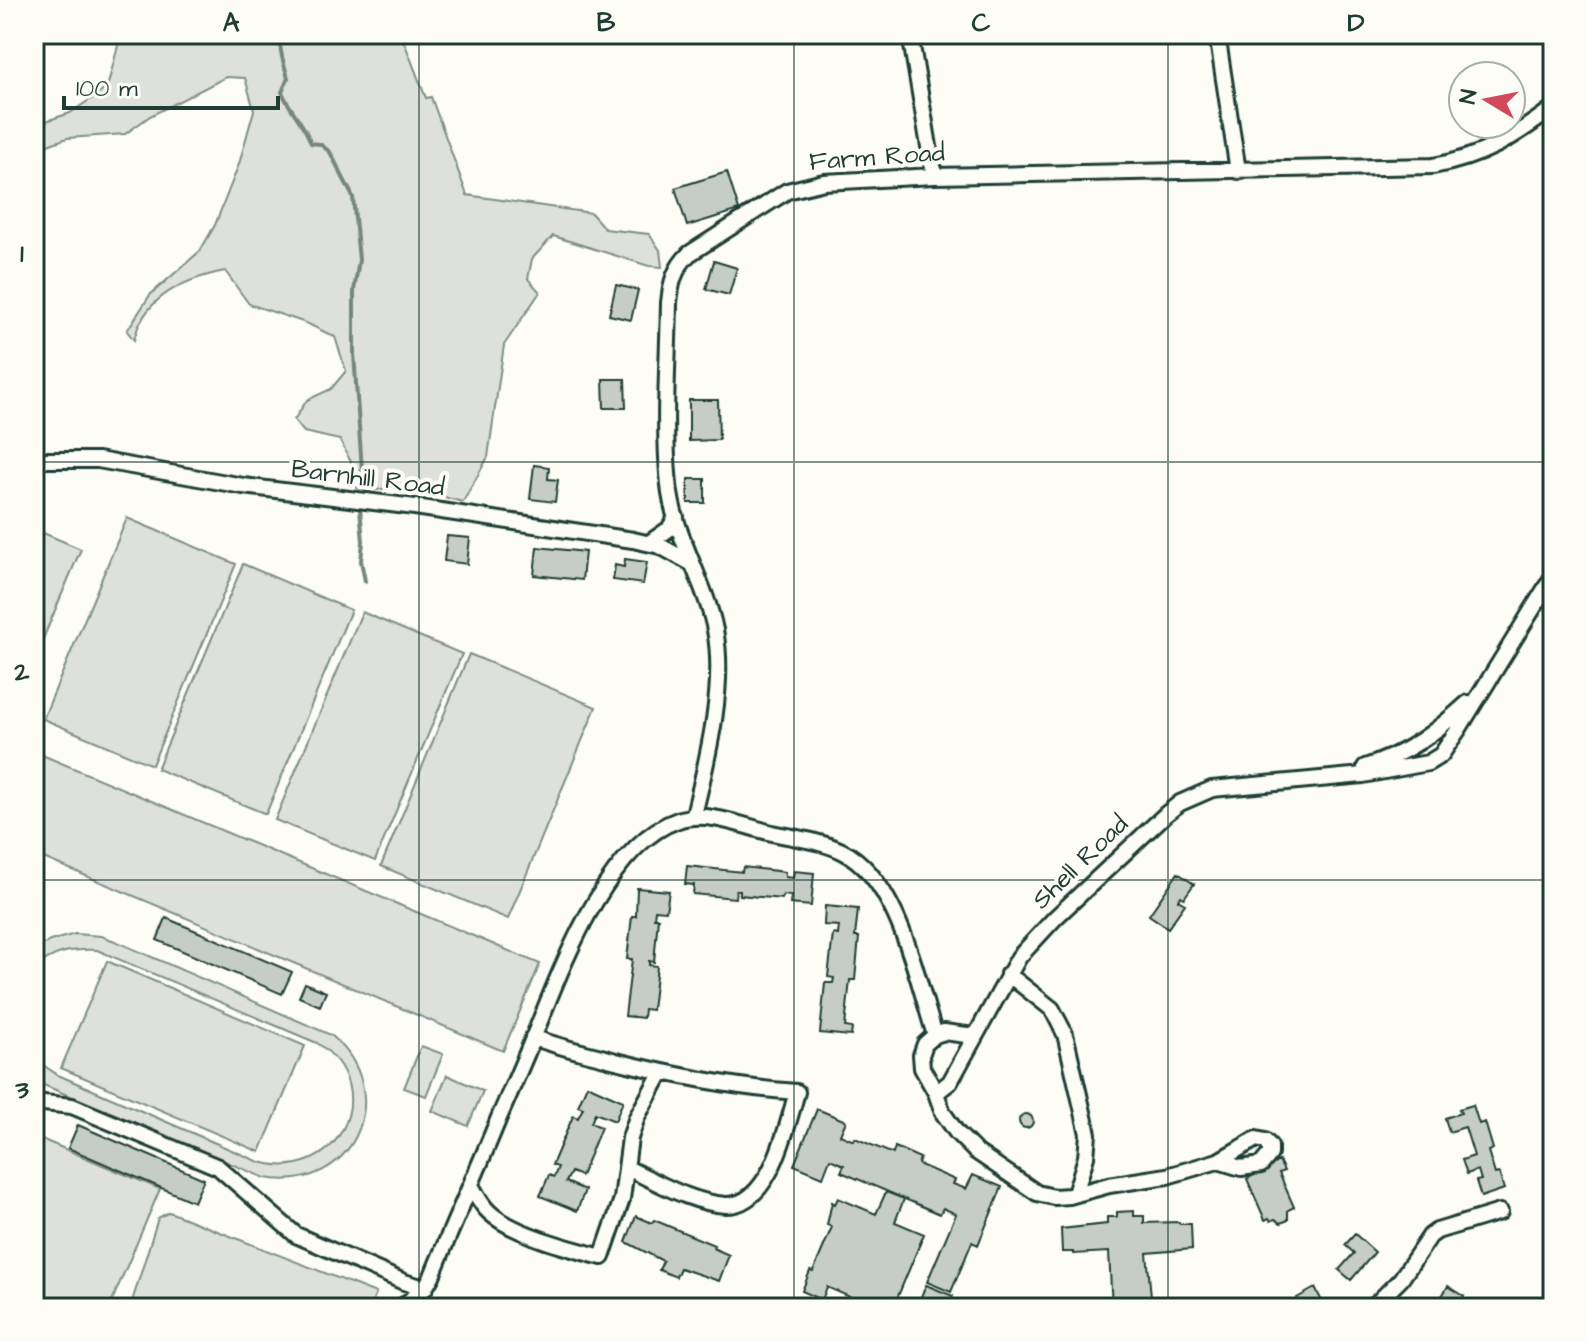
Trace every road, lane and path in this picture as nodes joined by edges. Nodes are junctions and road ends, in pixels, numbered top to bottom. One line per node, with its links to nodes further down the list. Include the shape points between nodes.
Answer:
1 (910, 34): 5 (street)
2 (1217, 34): 4 (street)
3 (1553, 108): 4 (street, Farm Road, via 1503,144 1449,163)
4 (1238, 171): 5 (street, Farm Road)
5 (934, 176): 7 (street, Farm Road, via 798,187 678,265 669,303 667,423)
6 (34, 460): 8 (street, Barnhill Road, via 98,460 243,486)
7 (676, 517): 8 (street); 9 (street, Farm Road)
8 (649, 543): 9 (street, Barnhill Road)
9 (691, 563): 13 (street, Farm Road, via 715,631 718,662 709,747)
10 (1553, 576): 11 (street, Shell Road)
11 (1481, 691): 12 (street, Shell Road, via 1406,752); 12 (street, Shell Road, via 1441,755 1428,763)
12 (1334, 777): 14 (street, Shell Road, via 1212,789 1180,803 1046,927)
13 (694, 815): 15 (street, via 812,842 843,852 866,868 893,908); 17 (street, via 659,830 624,862 582,924)
14 (1008, 974): 16 (street, Shell Road); 24 (street, via 1052,1009 1065,1034 1088,1134)
15 (935, 1035): 16 (street); 19 (street, via 921,1055)
16 (974, 1036): 19 (street, Shell Road, via 950,1082)
17 (533, 1037): 18 (street); 23 (street)
18 (661, 1073): 22 (street, via 637,1117); 22 (street, via 797,1092 771,1170 740,1202 713,1203)
19 (936, 1093): 24 (street, via 943,1113 975,1151 1037,1193)
20 (34, 1102): 26 (street, via 72,1106 218,1167 296,1235)
21 (1218, 1161): 24 (street)
22 (627, 1168): 23 (street, via 602,1257 499,1220)
23 (471, 1185): 26 (street)
24 (1075, 1194)
25 (1500, 1212): 28 (street, via 1430,1236 1401,1279)
26 (425, 1288): 27 (street)
27 (401, 1308)
28 (1372, 1308)

